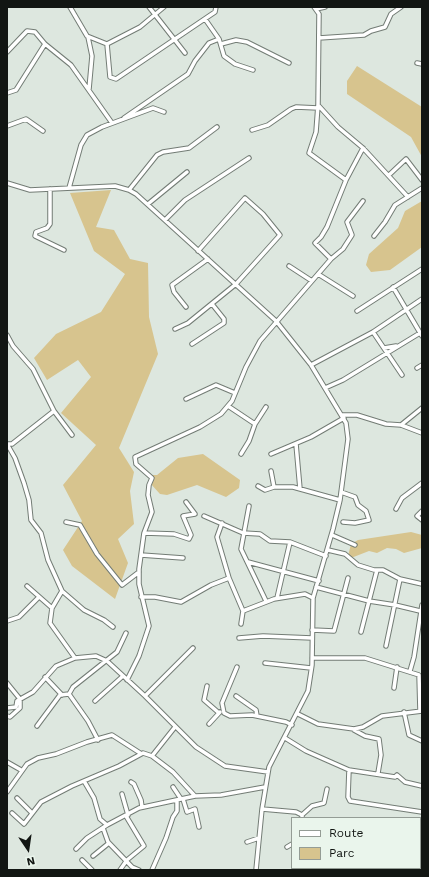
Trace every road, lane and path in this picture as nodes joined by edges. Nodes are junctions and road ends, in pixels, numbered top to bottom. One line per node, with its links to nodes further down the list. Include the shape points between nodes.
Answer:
1 (149, 7): 8 (street)
2 (164, 7): 8 (street)
3 (216, 7): 9 (street, via 215,12)
4 (325, 7): 7 (street)
5 (401, 7): 11 (street, via 391,14 385,27 364,35)
6 (72, 8): 10 (street)
7 (315, 8): 11 (street, via 319,14)
8 (156, 15): 13 (street); 15 (street, via 140,27)
9 (205, 19): 12 (street); 13 (street)
10 (88, 37): 15 (street); 23 (street, via 92,56)
11 (319, 38): 25 (street)
12 (219, 39): 16 (street); 27 (street, via 209,43 188,74)
13 (174, 41): 15 (street, via 114,79 110,77); 18 (street)
14 (45, 44): 17 (street, via 30,30); 23 (street, via 67,60); 24 (street, via 16,90)
15 (107, 44)
16 (221, 44): 19 (street, via 236,40 248,42); 22 (street, via 224,56)
17 (7, 52)
18 (185, 53)
19 (289, 63)
20 (417, 63): 21 (street)
21 (422, 64)
22 (253, 70)
23 (89, 89): 28 (street)
24 (7, 93)
25 (318, 106): 31 (street, via 290,109 268,125); 33 (street); 37 (street, via 316,132 309,153)
26 (164, 112): 27 (street, via 153,108)
27 (120, 120): 28 (street)
28 (112, 123): 40 (street, via 84,139)
29 (7, 126): 32 (street, via 26,119)
30 (218, 127): 43 (street, via 189,148 157,155)
31 (252, 130)
32 (43, 132)
33 (363, 148): 36 (street); 37 (street)
34 (249, 158): 47 (street, via 185,200)
35 (187, 172): 46 (street)
36 (389, 175): 38 (street, via 406,159); 44 (street)
37 (346, 180): 52 (street, via 322,237 315,244)
38 (422, 180)
39 (7, 183): 42 (street, via 21,188)
40 (69, 188): 42 (street); 43 (street, via 115,186)
41 (422, 188): 44 (street)
42 (50, 189): 49 (street, via 50,224 36,232 35,236)
43 (129, 190): 46 (street)
44 (408, 197): 48 (street, via 395,205)
45 (363, 201): 52 (street, via 347,222 352,235 343,249)
46 (148, 204): 47 (street)
47 (165, 220): 50 (street)
48 (374, 236)
49 (64, 250)
50 (198, 251): 51 (street); 57 (street, via 247,198 280,235)
51 (208, 259): 57 (street); 62 (street, via 172,285 174,292)
52 (331, 259): 55 (street)
53 (289, 266): 56 (street)
54 (422, 269): 58 (street)
55 (318, 274): 56 (street); 59 (street)
56 (312, 281): 65 (street)
57 (236, 284): 61 (street); 65 (street)
58 (392, 287): 63 (street); 64 (street)
59 (353, 296)
60 (422, 299): 63 (street)
61 (212, 304): 66 (street, via 188,323); 70 (street, via 224,319 224,323)
62 (186, 307)
63 (406, 309): 67 (street); 68 (street)
64 (357, 311)
65 (276, 321): 73 (street); 78 (street, via 260,341)
66 (175, 329)
67 (373, 332): 71 (street); 73 (street)
68 (421, 332): 71 (street, via 395,348); 72 (street)
69 (7, 335): 83 (street, via 33,369)
70 (192, 344)
71 (384, 348): 72 (street)
72 (388, 353): 76 (street); 77 (street)
73 (311, 365): 77 (street)
74 (422, 365): 75 (street)
75 (417, 368)
76 (402, 375)
77 (325, 388): 84 (street)
78 (235, 393): 79 (street, via 216,385); 80 (street)
79 (186, 399)
80 (228, 406): 85 (street); 109 (street, via 221,414 200,427 135,457 136,464 152,478 148,495 152,512)
81 (266, 407): 85 (street)
82 (422, 408): 86 (street)
83 (54, 411): 88 (street); 128 (street, via 12,444 7,444 24,483 31,520 42,533 48,560)
84 (343, 417): 86 (street, via 357,416 386,424); 89 (street); 97 (street, via 348,438)
85 (255, 424): 90 (street)
86 (401, 425): 87 (street)
87 (422, 433)
88 (72, 435)
89 (296, 444): 91 (street); 96 (street)
90 (241, 454)
91 (271, 454)
92 (271, 471): 95 (street)
93 (422, 483): 101 (street, via 402,498)
94 (258, 486): 95 (street, via 265,490)
95 (274, 487): 96 (street)
96 (300, 489): 98 (street)
97 (341, 492): 98 (street); 106 (street, via 355,497 358,505 366,511 369,520)
98 (340, 500): 110 (street)
99 (186, 502): 109 (street, via 195,514 183,516 191,535 189,539 174,534)
100 (249, 506): 108 (street)
101 (396, 509)
102 (422, 511): 104 (street, via 417,516)
103 (204, 516): 107 (street)
104 (422, 520)
105 (66, 522): 120 (street, via 80,525 97,554 122,585)
106 (343, 522)
107 (222, 523): 108 (street); 121 (street, via 217,537)
108 (244, 532): 111 (street, via 260,534 270,541); 117 (street, via 241,549)
109 (144, 534): 114 (street)
110 (332, 535): 112 (street); 113 (street)
111 (290, 542): 115 (street); 119 (street)
112 (355, 545)
113 (328, 550): 115 (street); 118 (street, via 345,554 358,565)
114 (141, 555): 116 (street); 120 (street)
115 (326, 556): 124 (street)
116 (183, 558)
117 (248, 562): 119 (street); 134 (street)
118 (377, 570): 123 (street, via 383,570); 135 (street)
119 (283, 571): 124 (street); 132 (street)
120 (139, 572): 131 (street)
121 (229, 578): 131 (street, via 211,584 181,602); 139 (street)
122 (348, 578): 129 (street)
123 (400, 579): 125 (street); 136 (street)
124 (319, 581): 127 (street)
125 (422, 584)
126 (27, 586): 130 (street)
127 (316, 587): 129 (street); 133 (street)
128 (62, 591): 138 (street); 143 (street, via 84,610)
129 (344, 594): 135 (street); 144 (street, via 334,631)
130 (39, 597): 138 (street); 141 (street, via 19,617)
131 (141, 597): 161 (street, via 149,626 139,656)
132 (277, 598): 133 (street, via 305,594); 134 (street)
133 (313, 598): 144 (street)
134 (266, 601): 139 (street)
135 (368, 601): 136 (street); 145 (street)
136 (395, 605): 140 (street); 149 (street)
137 (422, 605): 140 (street)
138 (52, 608): 151 (street, via 50,623)
139 (242, 611): 142 (street)
140 (420, 611): 158 (street)
141 (7, 621)
142 (241, 624)
143 (113, 627)
144 (312, 630): 148 (street)
145 (361, 632)
146 (126, 633): 153 (street, via 117,652)
147 (239, 638): 148 (street)
148 (312, 638): 152 (street)
149 (386, 646)
150 (192, 648): 167 (street)
151 (75, 658): 153 (street, via 96,656); 160 (street, via 56,666)
152 (312, 658): 156 (street, via 353,657); 157 (street)
153 (107, 662): 159 (street); 165 (street, via 73,687)
154 (265, 663): 157 (street)
155 (237, 667): 173 (street, via 222,703)
156 (397, 667): 158 (street); 164 (street)
157 (311, 668): 175 (street, via 308,691)
158 (410, 671): 172 (street, via 420,674)
159 (122, 676): 161 (street); 170 (street)
160 (45, 677): 166 (street); 169 (street, via 33,692)
161 (127, 680): 167 (street)
162 (7, 683): 169 (street)
163 (207, 686): 173 (street, via 204,700)
164 (394, 688)
165 (69, 694): 166 (street); 184 (street)
166 (62, 695): 180 (street)
167 (145, 696): 181 (street)
168 (236, 696): 177 (street, via 256,710)
169 (20, 699): 171 (street, via 16,707); 176 (street, via 20,708 10,717)
170 (95, 701)
171 (7, 708)
172 (421, 711): 174 (street)
173 (221, 712): 177 (street, via 226,716); 178 (street)
174 (404, 712): 182 (street, via 382,716); 185 (street, via 409,736)
175 (298, 714): 179 (street); 182 (street, via 318,724)
176 (7, 716)
177 (257, 716): 179 (street)
178 (209, 724)
179 (292, 725): 183 (street)
180 (37, 726)
181 (176, 727): 187 (street); 191 (street, via 196,747 225,766)
182 (354, 730): 192 (street, via 379,739 381,755)
183 (285, 738): 190 (street, via 306,751); 191 (street, via 270,763)
184 (98, 740): 186 (street, via 112,735); 189 (street, via 38,758)
185 (422, 741)
186 (140, 753): 187 (street); 193 (street, via 119,766)
187 (152, 756): 201 (street, via 178,776)
188 (7, 762): 189 (street)
189 (21, 770): 199 (street)
190 (350, 770): 192 (street); 206 (street, via 350,801)
191 (268, 772): 197 (street)
192 (378, 773): 195 (street, via 395,777 397,775 404,782)
193 (84, 781): 208 (street, via 41,802); 211 (street)
194 (131, 782): 204 (street)
195 (422, 786)
196 (172, 787): 203 (street)
197 (265, 787): 201 (street, via 222,796); 205 (street)
198 (326, 789): 210 (street, via 324,804 312,806)
199 (7, 792)
200 (122, 794): 209 (street)
201 (195, 796): 203 (street)
202 (17, 798): 208 (street)
203 (180, 799): 204 (street); 212 (street, via 187,812 195,809); 225 (street)
204 (142, 807): 209 (street)
205 (262, 810): 210 (street, via 296,812); 213 (street)
206 (422, 812)
207 (12, 813): 208 (street, via 24,824)
208 (32, 813)
209 (127, 815): 211 (street); 221 (street, via 144,846)
210 (302, 816)
211 (105, 826): 215 (street); 218 (street)
212 (199, 827)
213 (260, 838): 214 (street); 226 (street)
214 (246, 842)
215 (109, 843): 219 (street); 221 (street)
216 (291, 845): 217 (street)
217 (287, 847)
218 (76, 849)
219 (92, 856)
220 (82, 860): 222 (street)
221 (127, 860): 223 (street); 224 (street, via 132,867)
222 (92, 870)
223 (120, 870)
224 (139, 870)
225 (152, 870)
226 (256, 870)

